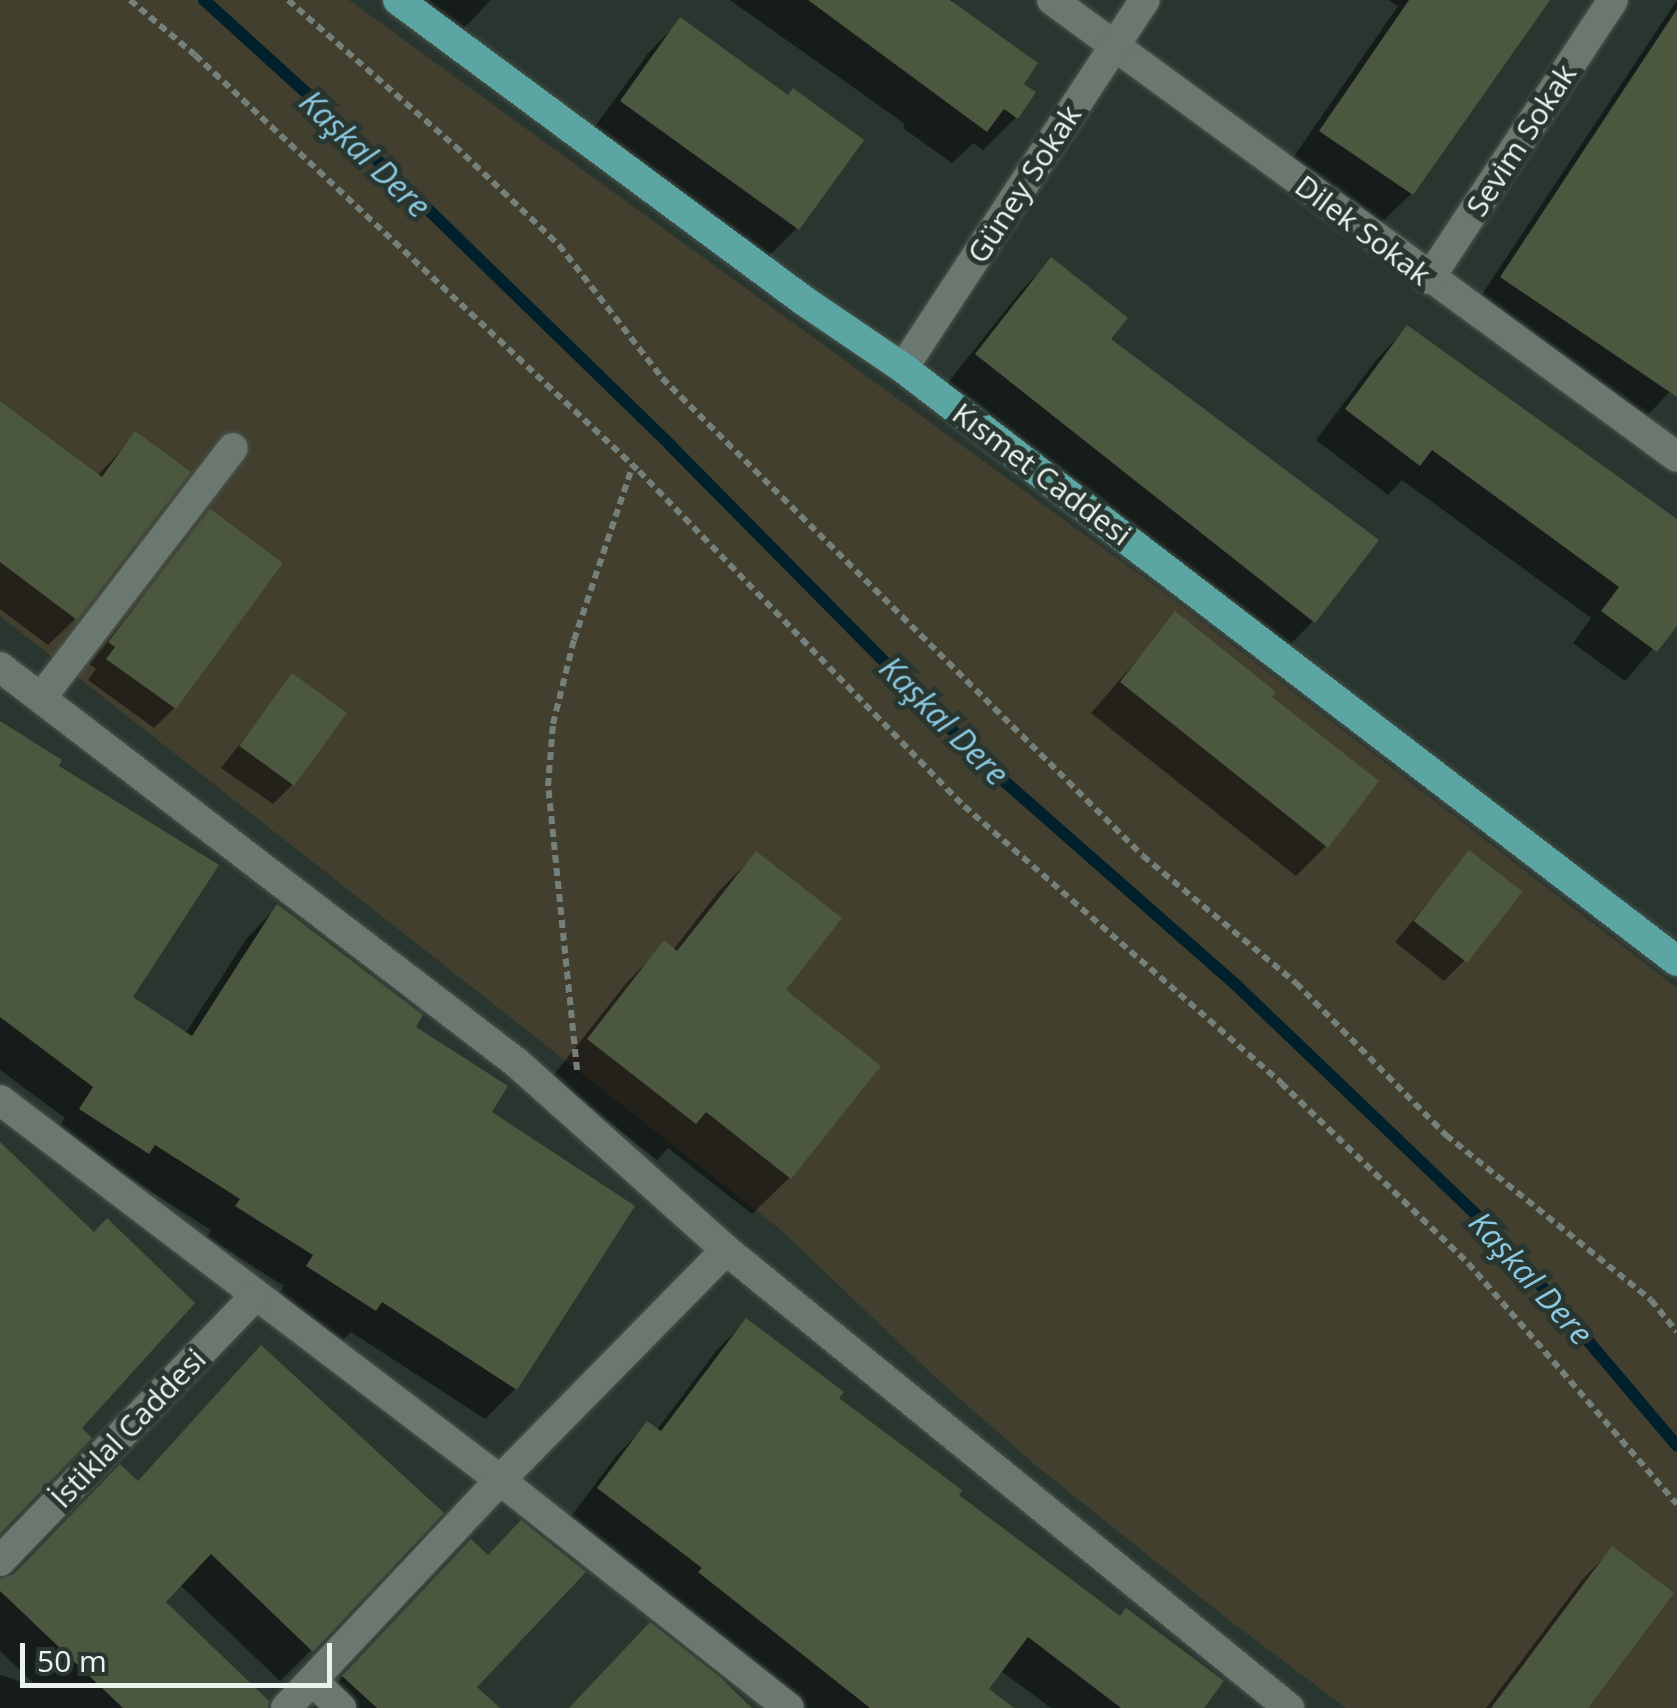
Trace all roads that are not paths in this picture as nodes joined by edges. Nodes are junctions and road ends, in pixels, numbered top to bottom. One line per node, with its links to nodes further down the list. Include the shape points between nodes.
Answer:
1 (398, 0): 7 (main road, Kısmet Caddesi)
2 (1052, 0): 5 (street, Dilek Sokak)
3 (1145, 0): 5 (street, Güney Sokak)
4 (1613, 0): 6 (street, Sevim Sokak)
5 (1115, 45): 6 (street, Dilek Sokak); 7 (street, Güney Sokak)
6 (1429, 280): 9 (street, Dilek Sokak)
7 (902, 368): 12 (main road, Kısmet Caddesi)
8 (233, 448): 11 (street)
9 (1677, 457)
10 (0, 666): 11 (street)
11 (41, 698): 14 (street, via 517,1063)
12 (1677, 961)
13 (0, 1100): 15 (street)
14 (726, 1250): 16 (street); 19 (street)
15 (256, 1294): 16 (street); 17 (street, İstiklal Caddesi)
16 (500, 1480): 18 (street); 22 (street)
17 (0, 1561)
18 (313, 1680): 20 (street); 21 (street)
19 (1281, 1706)
20 (286, 1708)
21 (342, 1708)
22 (789, 1708)

